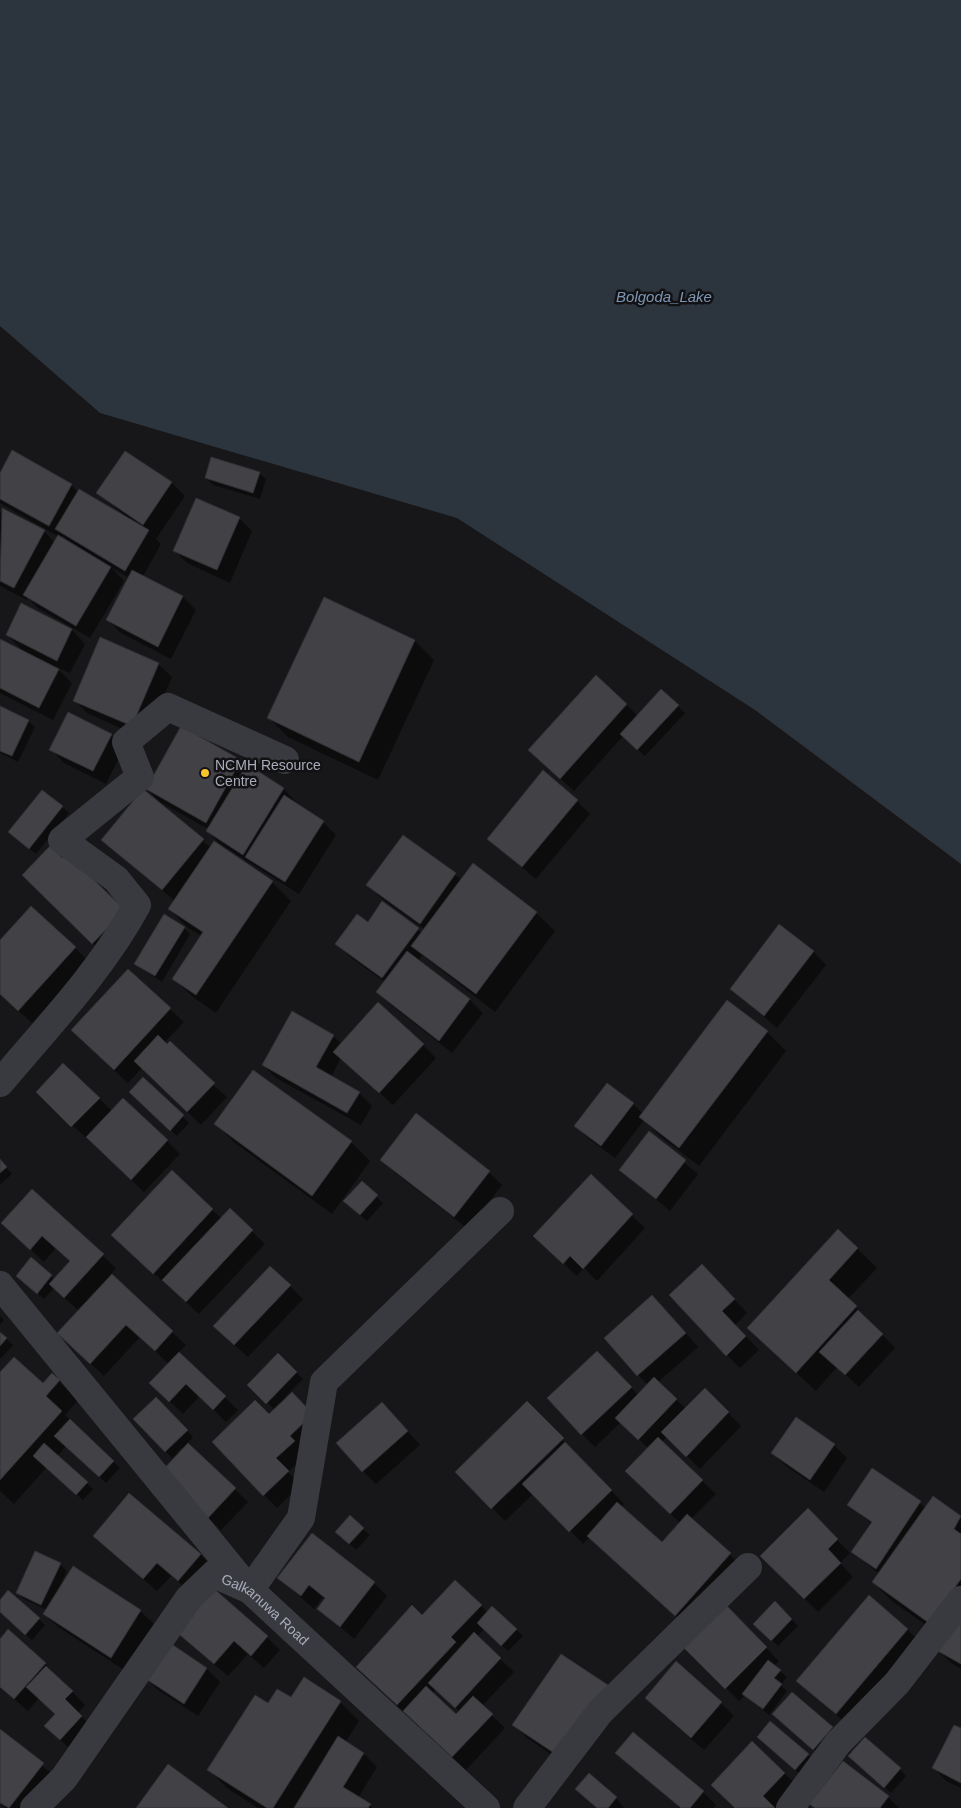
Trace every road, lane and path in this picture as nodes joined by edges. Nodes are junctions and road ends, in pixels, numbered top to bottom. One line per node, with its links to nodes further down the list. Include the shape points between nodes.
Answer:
1 (285, 760): 2 (street, via 168,707 126,742 140,777 62,840 116,879 137,904 97,967)
2 (0, 1083)
3 (500, 1211): 6 (street, via 324,1382 301,1518)
4 (0, 1285): 6 (street)
5 (748, 1567): 10 (street, via 600,1712)
6 (250, 1590): 8 (street, Galkanuwa Road, via 214,1574 189,1598 64,1778); 9 (street, Galkanuwa Road)
7 (961, 1600): 11 (street, via 897,1683 838,1743)
8 (34, 1808)
9 (486, 1808)
10 (527, 1808)
11 (790, 1808)

